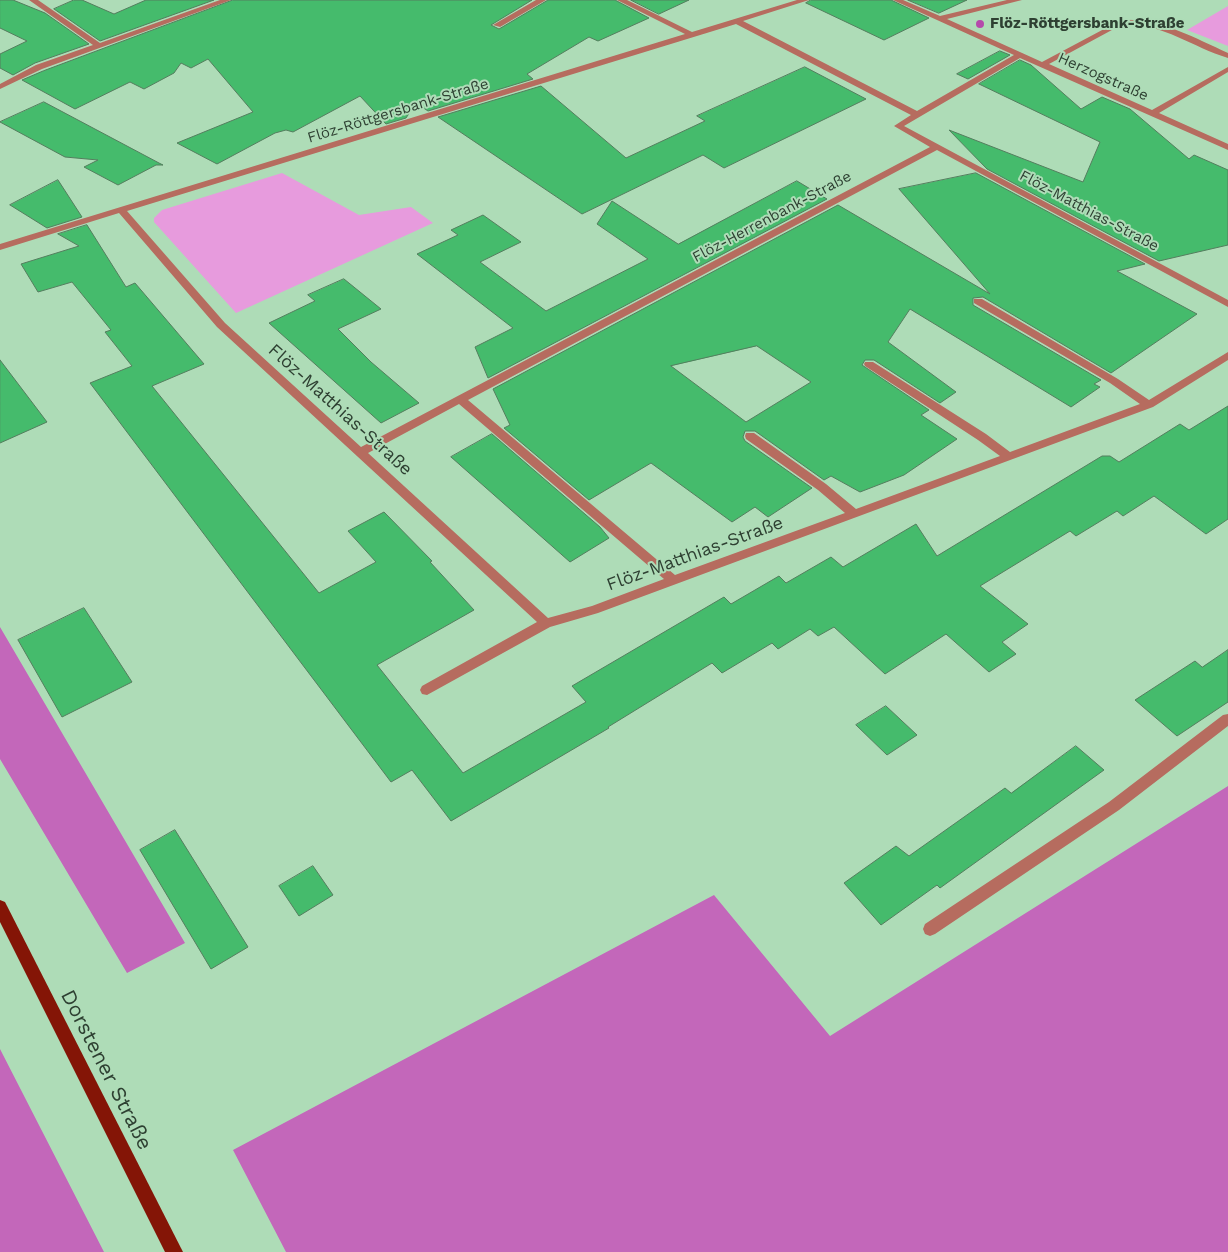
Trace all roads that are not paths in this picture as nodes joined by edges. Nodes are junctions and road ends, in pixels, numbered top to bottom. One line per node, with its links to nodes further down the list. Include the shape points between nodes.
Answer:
1 (33, 0): 13 (street)
2 (227, 0): 8 (street)
3 (542, 0): 11 (street)
4 (621, 0): 12 (street)
5 (804, 0): 10 (street, Flöz-Röttgersbank-Straße)
6 (897, 0): 9 (street, Herzogstraße)
7 (1018, 0): 9 (street)
8 (213, 2): 13 (street)
9 (939, 19): 14 (street, Herzogstraße)
10 (737, 20): 12 (street, Flöz-Röttgersbank-Straße); 20 (street)
11 (497, 25)
12 (692, 35): 23 (street, Flöz-Röttgersbank-Straße)
13 (98, 46): 18 (street, via 39,67)
14 (1020, 55): 16 (street, Herzogstraße); 20 (street)
15 (1228, 56): 16 (street, Herzogstraße, via 1153,24 1129,21 1121,22)
16 (1042, 65): 19 (street, Herzogstraße)
17 (1228, 69): 19 (street, Herzogstraße)
18 (0, 87)
19 (1152, 114): 21 (street, Herzogstraße)
20 (917, 115): 22 (street, via 898,126)
21 (1228, 147)
22 (935, 148): 26 (street, Flöz-Matthias-Straße); 29 (street, Flöz-Herrenbank-Straße)
23 (122, 211): 24 (street, Flöz-Röttgersbank-Straße); 32 (street, Flöz-Matthias-Straße, via 221,324)
24 (0, 248)
25 (978, 301): 30 (street)
26 (1228, 304)
27 (1228, 355): 30 (street, Flöz-Matthias-Straße)
28 (868, 364): 33 (street)
29 (461, 400): 32 (street, Flöz-Herrenbank-Straße); 35 (street)
30 (1149, 405): 33 (street, Flöz-Matthias-Straße)
31 (750, 436): 34 (street)
32 (361, 452): 36 (street, Flöz-Matthias-Straße)
33 (1007, 456): 34 (street, Flöz-Matthias-Straße)
34 (854, 514): 35 (street, Flöz-Matthias-Straße)
35 (673, 580): 36 (street, Flöz-Matthias-Straße, via 594,610)
36 (546, 623): 37 (street, Flöz-Matthias-Straße)
37 (427, 690)
38 (1228, 720): 40 (street, via 1114,806)
39 (0, 907): 41 (main road, Dorstener Straße)
40 (930, 929)
41 (174, 1252)

